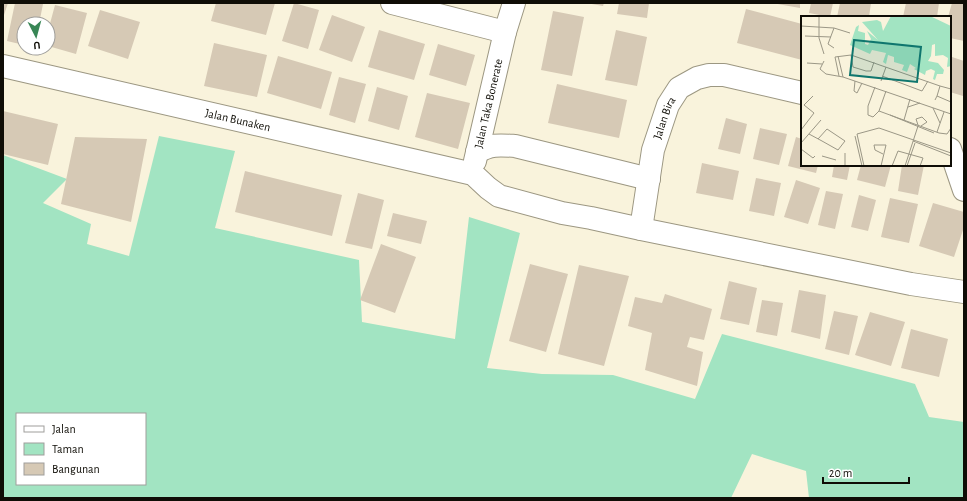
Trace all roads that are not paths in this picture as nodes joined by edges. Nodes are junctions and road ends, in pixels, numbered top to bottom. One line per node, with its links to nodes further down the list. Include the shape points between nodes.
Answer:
1 (392, 3): 3 (street)
2 (514, 3): 3 (street)
3 (505, 32): 6 (street, Jalan Taka Bonerate)
4 (3, 66): 8 (street, Jalan Bunaken)
5 (801, 93): 9 (street, Jalan Bira, via 724,75 709,75 686,82 678,88 668,105 653,150)
6 (477, 152): 8 (street, Jalan Taka Bonerate); 9 (street, via 486,146 497,144 515,146)
7 (951, 152): 10 (street)
8 (473, 174): 11 (street, via 499,196 556,212)
9 (649, 179): 11 (street, Jalan Bira)
10 (964, 190)
11 (641, 229): 12 (street, via 911,284)
12 (964, 292)

